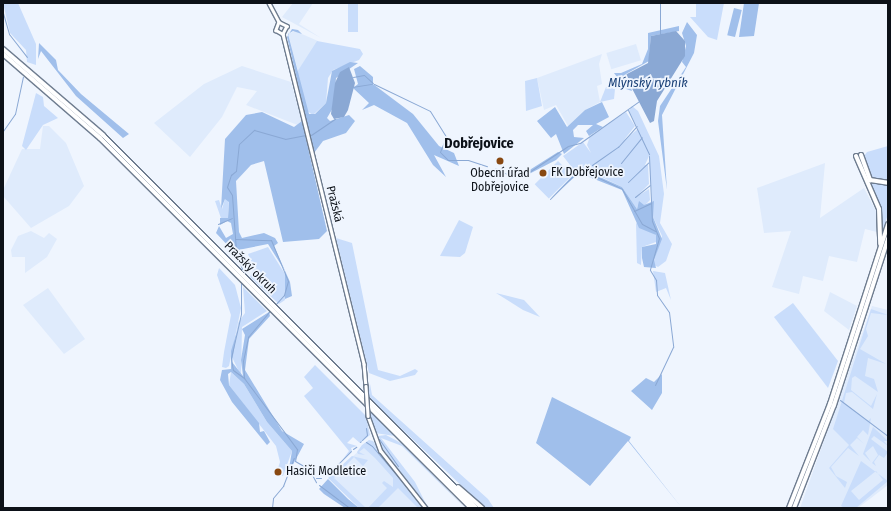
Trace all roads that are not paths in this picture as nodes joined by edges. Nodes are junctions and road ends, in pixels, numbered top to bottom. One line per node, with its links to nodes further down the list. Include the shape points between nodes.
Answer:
1 (269, 3): 2 (main road, Pražská)
2 (280, 22): 3 (main road, Pražská, via 287,26); 3 (main road, Pražská, via 276,30)
3 (284, 34): 14 (main road, Pražská, bridge, via 366,378 368,416 381,450)
4 (3, 49): 6 (highway, Pražský okruh)
5 (3, 54): 6 (highway, Pražský okruh)
6 (20, 65): 11 (highway, Pražský okruh, via 103,135)
7 (888, 183): 10 (highway, via 870,180 859,156 879,210)
8 (888, 224): 10 (highway)
9 (888, 239): 20 (highway, via 832,412)
10 (879, 252): 13 (highway, via 830,404)
11 (276, 310): 12 (highway, Pražský okruh); 15 (highway, Pražský okruh)
12 (442, 474): 16 (highway, Pražský okruh); 17 (highway)
13 (796, 491): 18 (highway); 19 (highway)
14 (426, 508)
15 (471, 508)
16 (476, 508)
17 (482, 508)
18 (786, 508)
19 (789, 508)
20 (794, 508)

